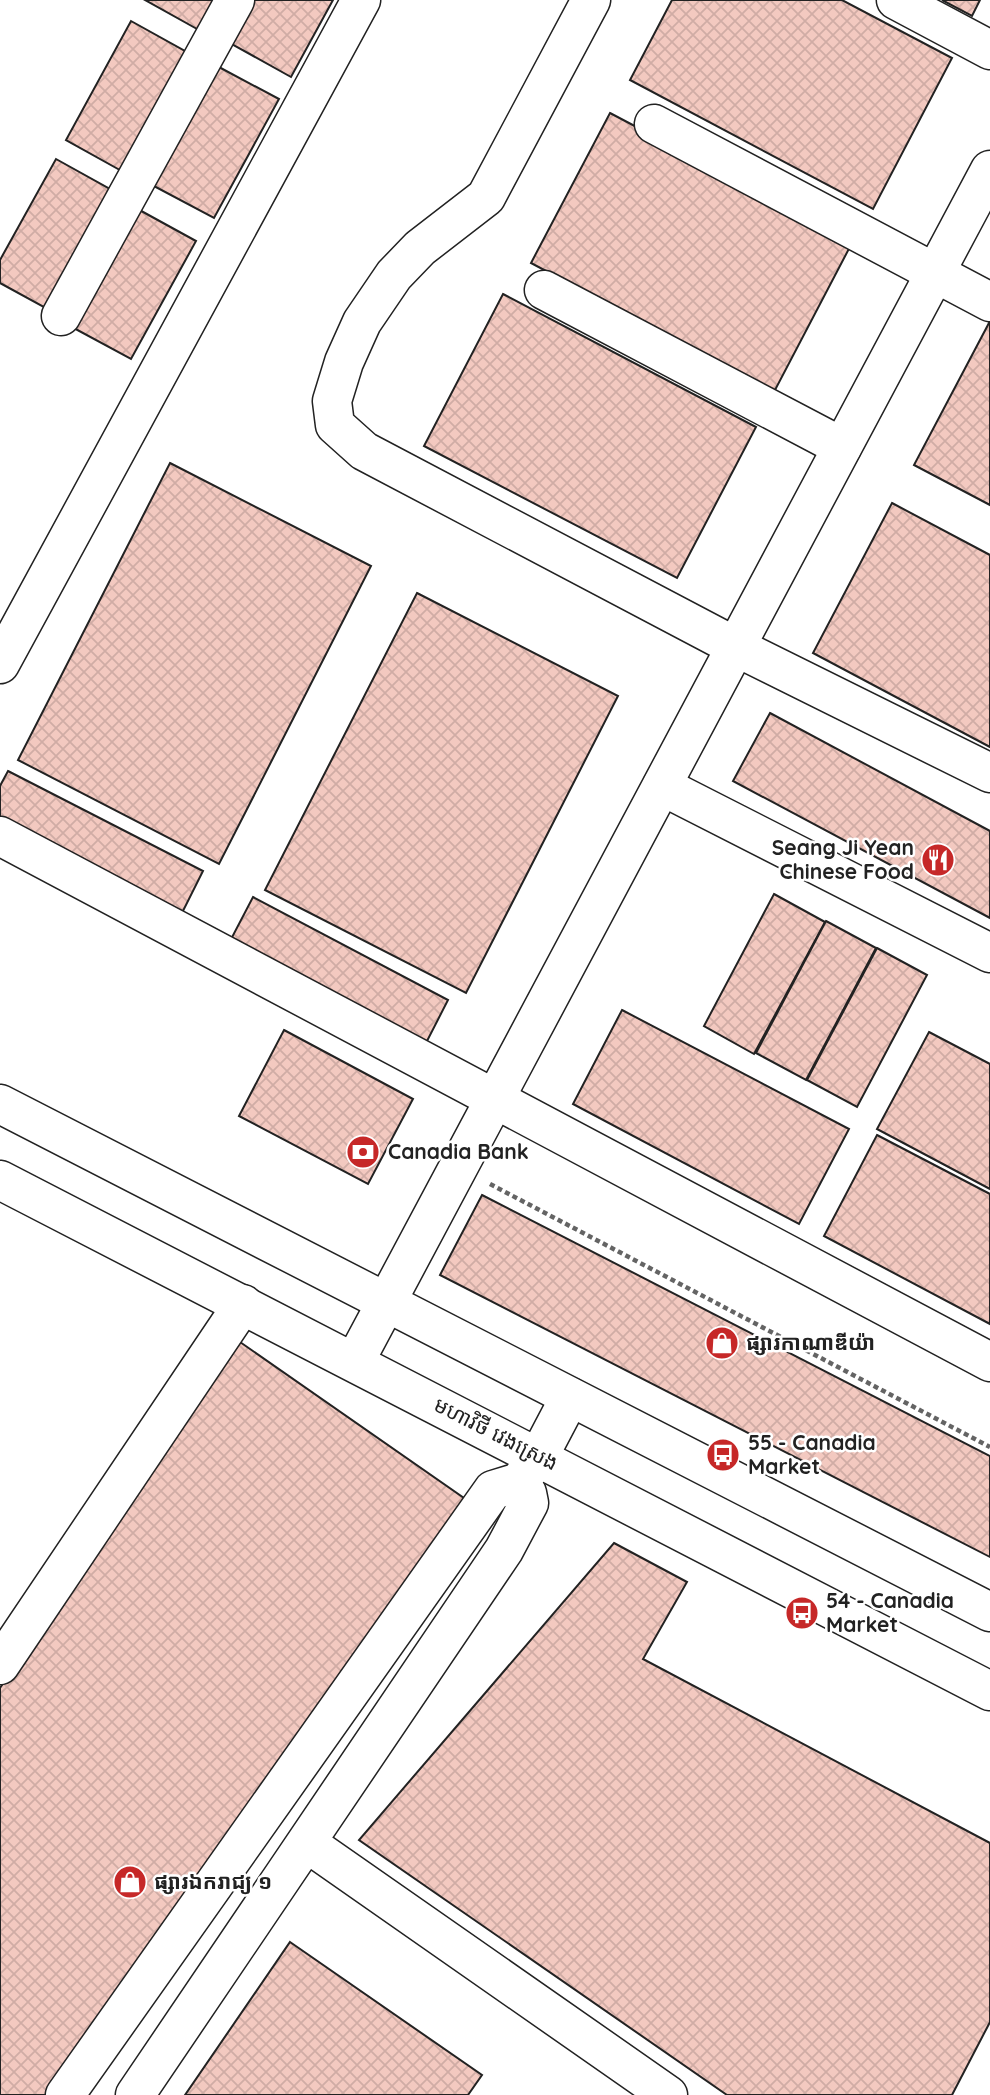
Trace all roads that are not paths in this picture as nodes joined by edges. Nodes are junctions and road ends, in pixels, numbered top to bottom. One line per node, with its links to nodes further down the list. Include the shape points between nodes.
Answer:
1 (235, 0): 11 (main road)
2 (362, 0): 14 (main road)
3 (591, 0): 13 (main road, via 486,197 420,247 362,322 332,401 335,425 364,451)
4 (896, 0): 5 (main road)
5 (990, 50)
6 (654, 124): 8 (main road)
7 (990, 170): 8 (main road)
8 (935, 273): 10 (main road); 12 (main road)
9 (544, 290): 12 (main road)
10 (990, 302)
11 (61, 316)
12 (842, 447): 13 (main road)
13 (736, 647): 15 (main road); 16 (main road)
14 (0, 664)
15 (990, 773)
16 (662, 786): 18 (main road); 19 (main road)
17 (0, 836): 19 (main road)
18 (990, 953)
19 (495, 1099): 22 (main road); 25 (main road)
20 (0, 1104): 22 (main road)
21 (0, 1180): 23 (main road, មហាវិថី វេងស្រេង)
22 (387, 1302): 24 (main road); 26 (main road)
23 (243, 1304): 24 (main road, មហាវិថី វេងស្រេង); 29 (main road)
24 (355, 1361): 27 (main road, មហាវិថី វេងស្រេង)
25 (990, 1362)
26 (570, 1397): 27 (main road); 28 (main road)
27 (529, 1469): 30 (main road, មហាវិថី វេងស្រេង); 31 (main road, via 529,1503 504,1550); 32 (main road, via 493,1490)
28 (989, 1609)
29 (0, 1665)
30 (990, 1691)
31 (307, 1843): 33 (main road); 34 (main road)
32 (65, 2095)
33 (135, 2095)
34 (668, 2095)

